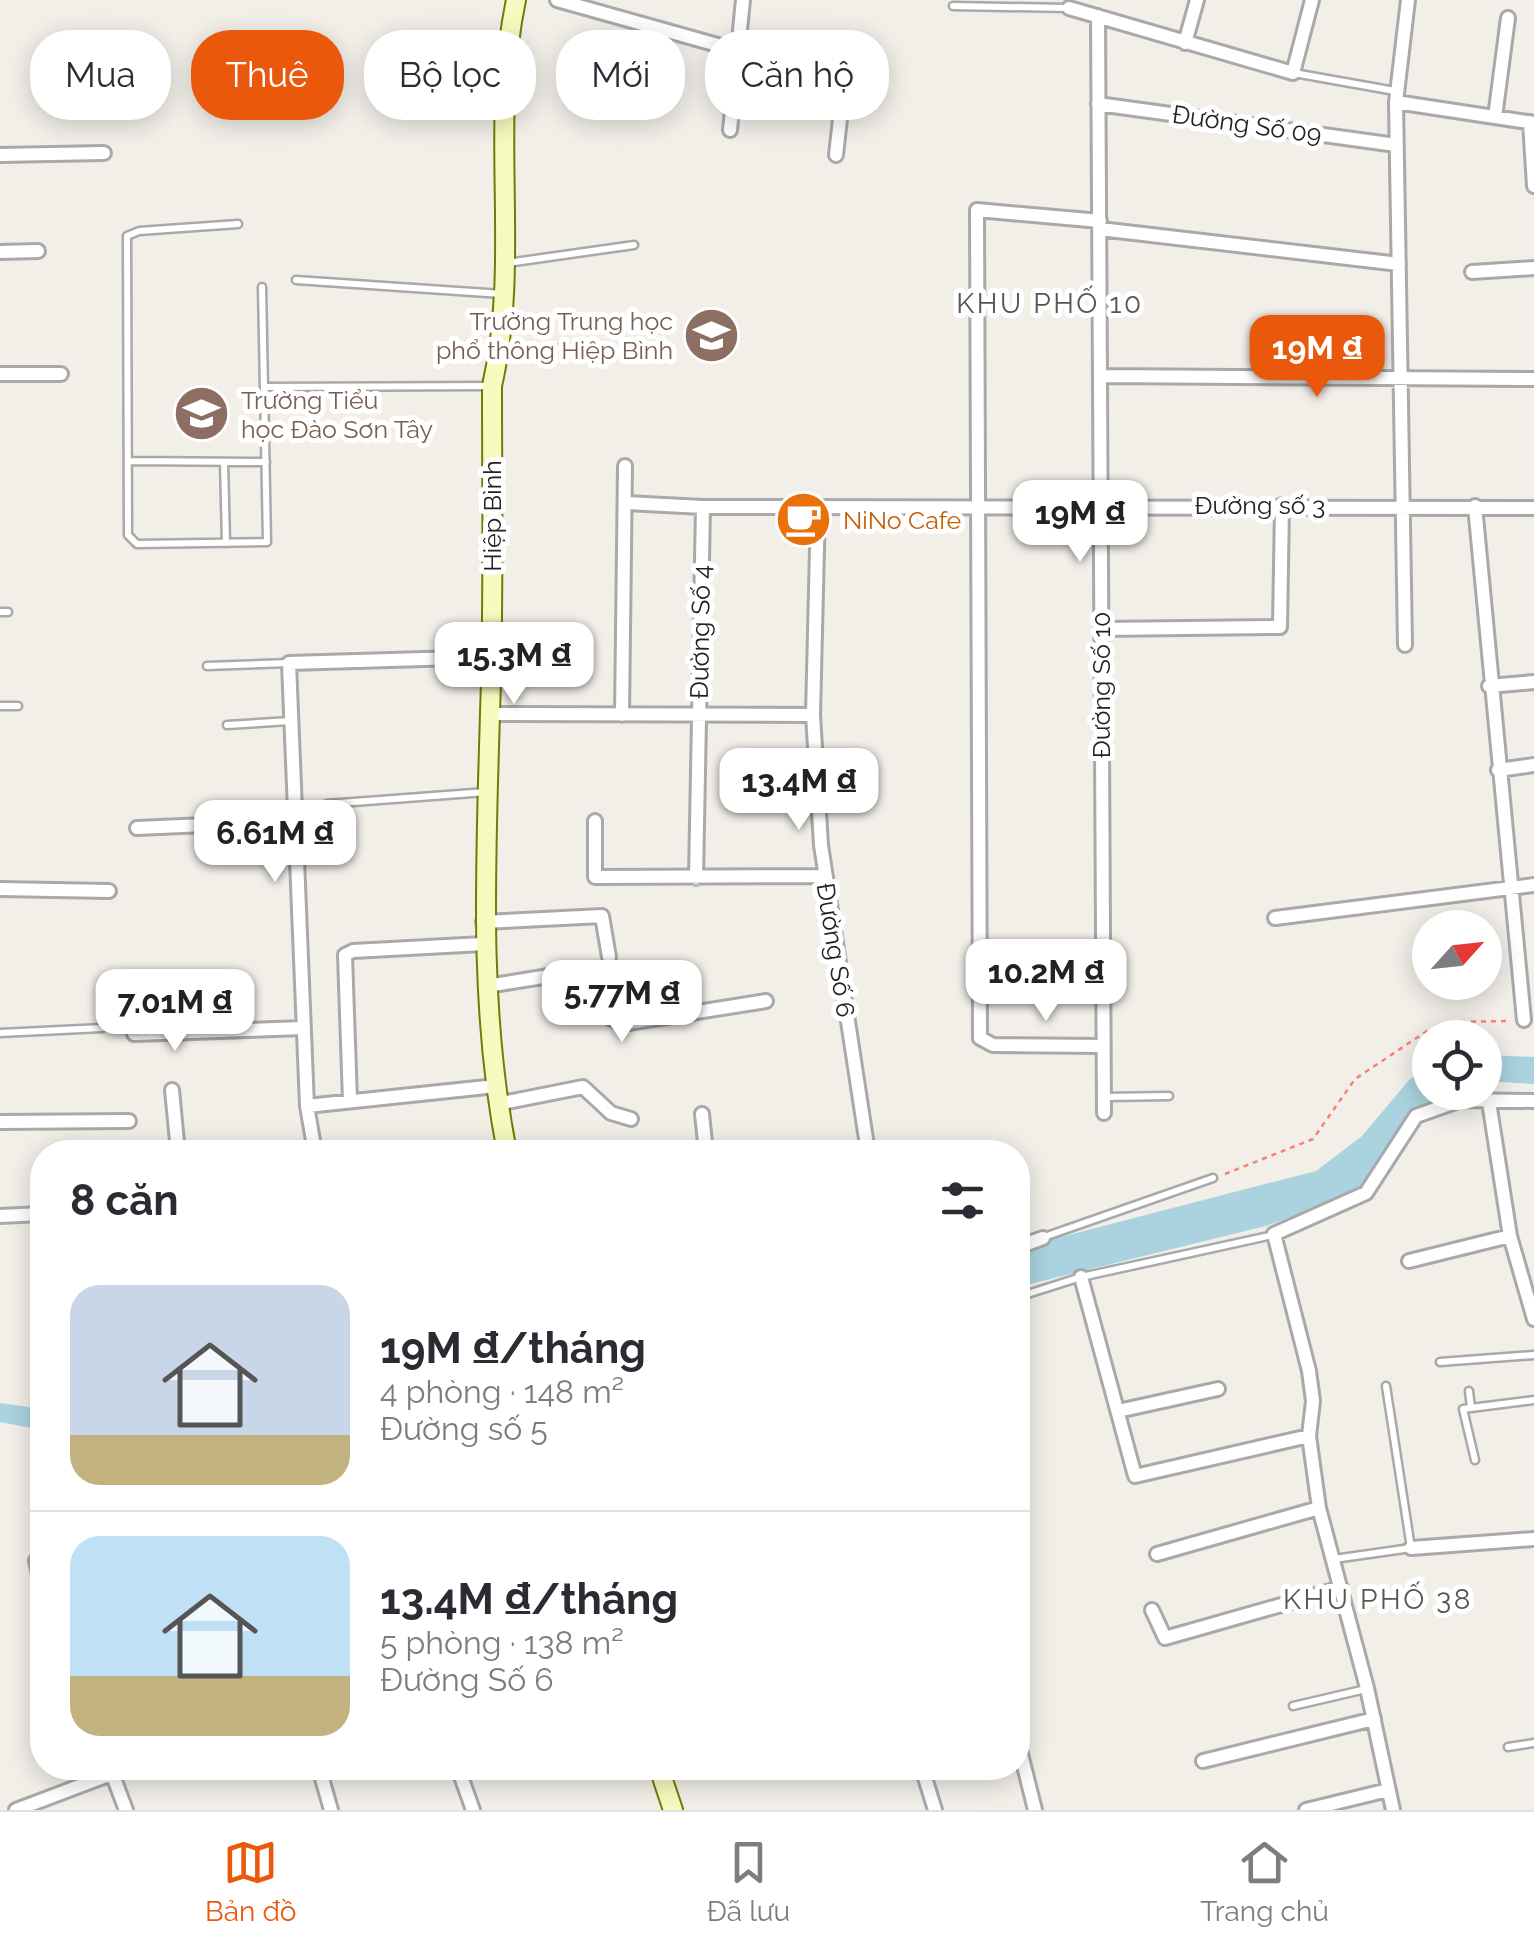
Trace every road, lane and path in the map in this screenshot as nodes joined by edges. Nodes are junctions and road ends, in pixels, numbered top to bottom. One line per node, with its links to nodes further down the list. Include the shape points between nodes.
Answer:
1 (516, 0): 32 (main road, Hiệp Bình, via 504,54)
2 (558, 0): 12 (street)
3 (743, 0): 11 (street)
4 (1197, 0): 13 (street)
5 (1312, 0): 14 (street)
6 (1408, 0): 15 (street)
7 (953, 6): 8 (lane)
8 (1069, 8): 9 (street)
9 (1098, 16): 13 (street); 16 (street, Đường Số 10)
10 (1508, 18): 17 (street)
11 (741, 30)
12 (705, 41)
13 (1185, 43): 14 (street)
14 (1293, 73): 15 (lane)
15 (1396, 96): 17 (street); 22 (street)
16 (1098, 104): 22 (street, Đường Số 09); 28 (street, Đường Số 10)
17 (1496, 117): 20 (street)
18 (731, 120): 21 (street)
19 (840, 120): 24 (street)
20 (1532, 123): 26 (street)
21 (730, 130)
22 (1396, 145): 33 (street)
23 (104, 153): 25 (street)
24 (836, 154)
25 (0, 155)
26 (1534, 186)
27 (238, 224): 48 (lane, via 127,236)
28 (1100, 225): 33 (street); 43 (street, Đường Số 10); 55 (street, via 976,210)
29 (634, 245): 32 (lane)
30 (38, 250): 31 (street)
31 (0, 252)
32 (505, 263): 38 (main road, Hiệp Bình)
33 (1398, 264): 44 (street)
34 (1534, 268): 35 (street)
35 (1472, 272)
36 (296, 280): 38 (lane)
37 (262, 287): 47 (lane)
38 (503, 294): 40 (main road, Hiệp Bình)
39 (584, 346): 40 (lane)
40 (499, 354): 46 (main road, Hiệp Bình)
41 (0, 374): 42 (street)
42 (60, 374)
43 (1100, 376): 44 (street); 56 (street, Đường Số 10)
44 (1401, 379): 45 (street); 53 (street)
45 (1534, 379)
46 (492, 386): 47 (lane); 64 (main road, Hiệp Bình)
47 (266, 387): 50 (lane)
48 (130, 460): 49 (lane); 61 (lane, via 132,542)
49 (224, 462): 50 (lane); 61 (lane)
50 (266, 462): 61 (lane, via 267,542)
51 (624, 466): 52 (street)
52 (626, 503): 58 (street, Đường số 3); 72 (street)
53 (1404, 504): 54 (street, Đường số 3); 57 (street, Đường số 3); 63 (street)
54 (1282, 505): 56 (street, Đường số 3); 62 (street, via 1280,626)
55 (980, 506): 56 (street, Đường số 3); 59 (street, Đường số 3); 101 (street, via 980,1038 993,1045)
56 (1101, 506): 62 (street, Đường Số 10)
57 (1475, 506): 60 (street, Đường số 3); 68 (street)
58 (703, 507): 59 (street, Đường số 3); 73 (street, Đường Số 4)
59 (818, 507): 74 (street, Đường Số 6)
60 (1534, 508)
61 (226, 544)
62 (1101, 629): 101 (street, Đường Số 10)
63 (1405, 644)
64 (492, 656): 65 (street); 71 (main road, Hiệp Bình)
65 (289, 662): 66 (lane); 75 (street)
66 (207, 666)
67 (1534, 682): 68 (street)
68 (1490, 686): 78 (street)
69 (0, 706): 70 (lane)
70 (18, 706)
71 (490, 714): 72 (street); 79 (main road, Hiệp Bình)
72 (622, 714): 73 (street)
73 (698, 715): 74 (street); 85 (street, Đường Số 4)
74 (813, 716): 84 (street, Đường Số 6)
75 (290, 721): 76 (lane); 81 (street)
76 (227, 725)
77 (1534, 765): 78 (street)
78 (1498, 770): 87 (street)
79 (488, 792): 80 (lane); 91 (main road, Hiệp Bình)
80 (328, 804)
81 (293, 821): 83 (street); 99 (street)
82 (595, 821): 85 (street, via 595,876)
83 (136, 828)
84 (824, 876): 85 (street); 121 (street, Đường Số 6)
85 (696, 878)
86 (1534, 885): 87 (street)
87 (1509, 888): 90 (street); 97 (street)
88 (0, 889): 89 (street)
89 (110, 891)
90 (1275, 918)
91 (483, 922): 92 (main road, Hiệp Bình); 93 (street, via 602,916)
92 (483, 944): 95 (main road, Hiệp Bình); 106 (street, via 345,956)
93 (609, 956)
94 (133, 979): 99 (street, via 134,1034)
95 (487, 986): 96 (street, via 549,976 568,1003 622,1024); 103 (main road, Hiệp Bình)
96 (766, 1001)
97 (1524, 1020): 122 (path, via 1453,1022 1427,1031 1355,1079 1313,1139)
98 (102, 1028): 100 (lane)
99 (303, 1028): 109 (street)
100 (0, 1033)
101 (1102, 1046): 104 (street, Đường Số 10)
102 (172, 1090): 117 (street)
103 (496, 1095): 106 (street); 114 (street, via 583,1087 611,1113); 119 (main road, Hiệp Bình)
104 (1104, 1096): 105 (lane); 112 (street, Đường Số 10)
105 (1169, 1096)
106 (350, 1101): 109 (street)
107 (1502, 1102): 108 (street)
108 (1534, 1102)
109 (307, 1106): 118 (street)
110 (1433, 1110): 125 (street, via 1416,1116 1366,1193)
111 (1490, 1110): 126 (street)
112 (1104, 1113)
113 (702, 1114): 120 (street)
114 (631, 1119)
115 (129, 1121): 116 (street)
116 (0, 1122)
117 (177, 1140)
118 (313, 1140)
119 (505, 1140)
120 (705, 1140)
121 (866, 1140)
122 (1213, 1178): 127 (lane)
123 (30, 1215): 124 (street)
124 (0, 1216)
125 (1274, 1234): 132 (lane); 143 (street, via 1309,1371)
126 (1510, 1236): 130 (street); 131 (street)
127 (1043, 1238): 128 (street)
128 (1030, 1242)
129 (1534, 1252): 130 (street)
130 (1516, 1256): 134 (street)
131 (1409, 1260)
132 (1081, 1278): 133 (lane); 142 (street)
133 (1030, 1293)
134 (1534, 1319)
135 (1534, 1355): 136 (lane)
136 (1440, 1362)
137 (1386, 1386): 147 (lane)
138 (1218, 1389): 142 (street)
139 (1469, 1390): 141 (lane)
140 (1534, 1400): 141 (lane)
141 (1472, 1408): 144 (lane, via 1463,1409)
142 (1118, 1411): 143 (street, via 1135,1476)
143 (1309, 1436): 145 (street)
144 (1474, 1460)
145 (1319, 1508): 148 (street); 149 (street)
146 (1534, 1539): 147 (street)
147 (1411, 1548): 149 (lane)
148 (1157, 1554)
149 (1334, 1560): 150 (street)
150 (1342, 1588): 151 (street, via 1164,1638); 152 (street)
151 (1152, 1610)
152 (1367, 1688): 153 (lane); 154 (street)
153 (1293, 1706)
154 (1374, 1720): 157 (street); 165 (street)
155 (1534, 1742): 156 (lane)
156 (1508, 1747)
157 (1202, 1761)
158 (87, 1780): 166 (street)
159 (115, 1780): 167 (street)
160 (322, 1780): 168 (street)
161 (462, 1780): 169 (street)
162 (662, 1780): 170 (main road)
163 (926, 1780): 171 (street)
164 (1028, 1780): 172 (street)
165 (1388, 1790): 173 (street); 174 (street)
166 (16, 1810)
167 (126, 1810)
168 (331, 1810)
169 (473, 1810)
170 (673, 1810)
171 (935, 1810)
172 (1035, 1810)
173 (1306, 1810)
174 (1393, 1810)

